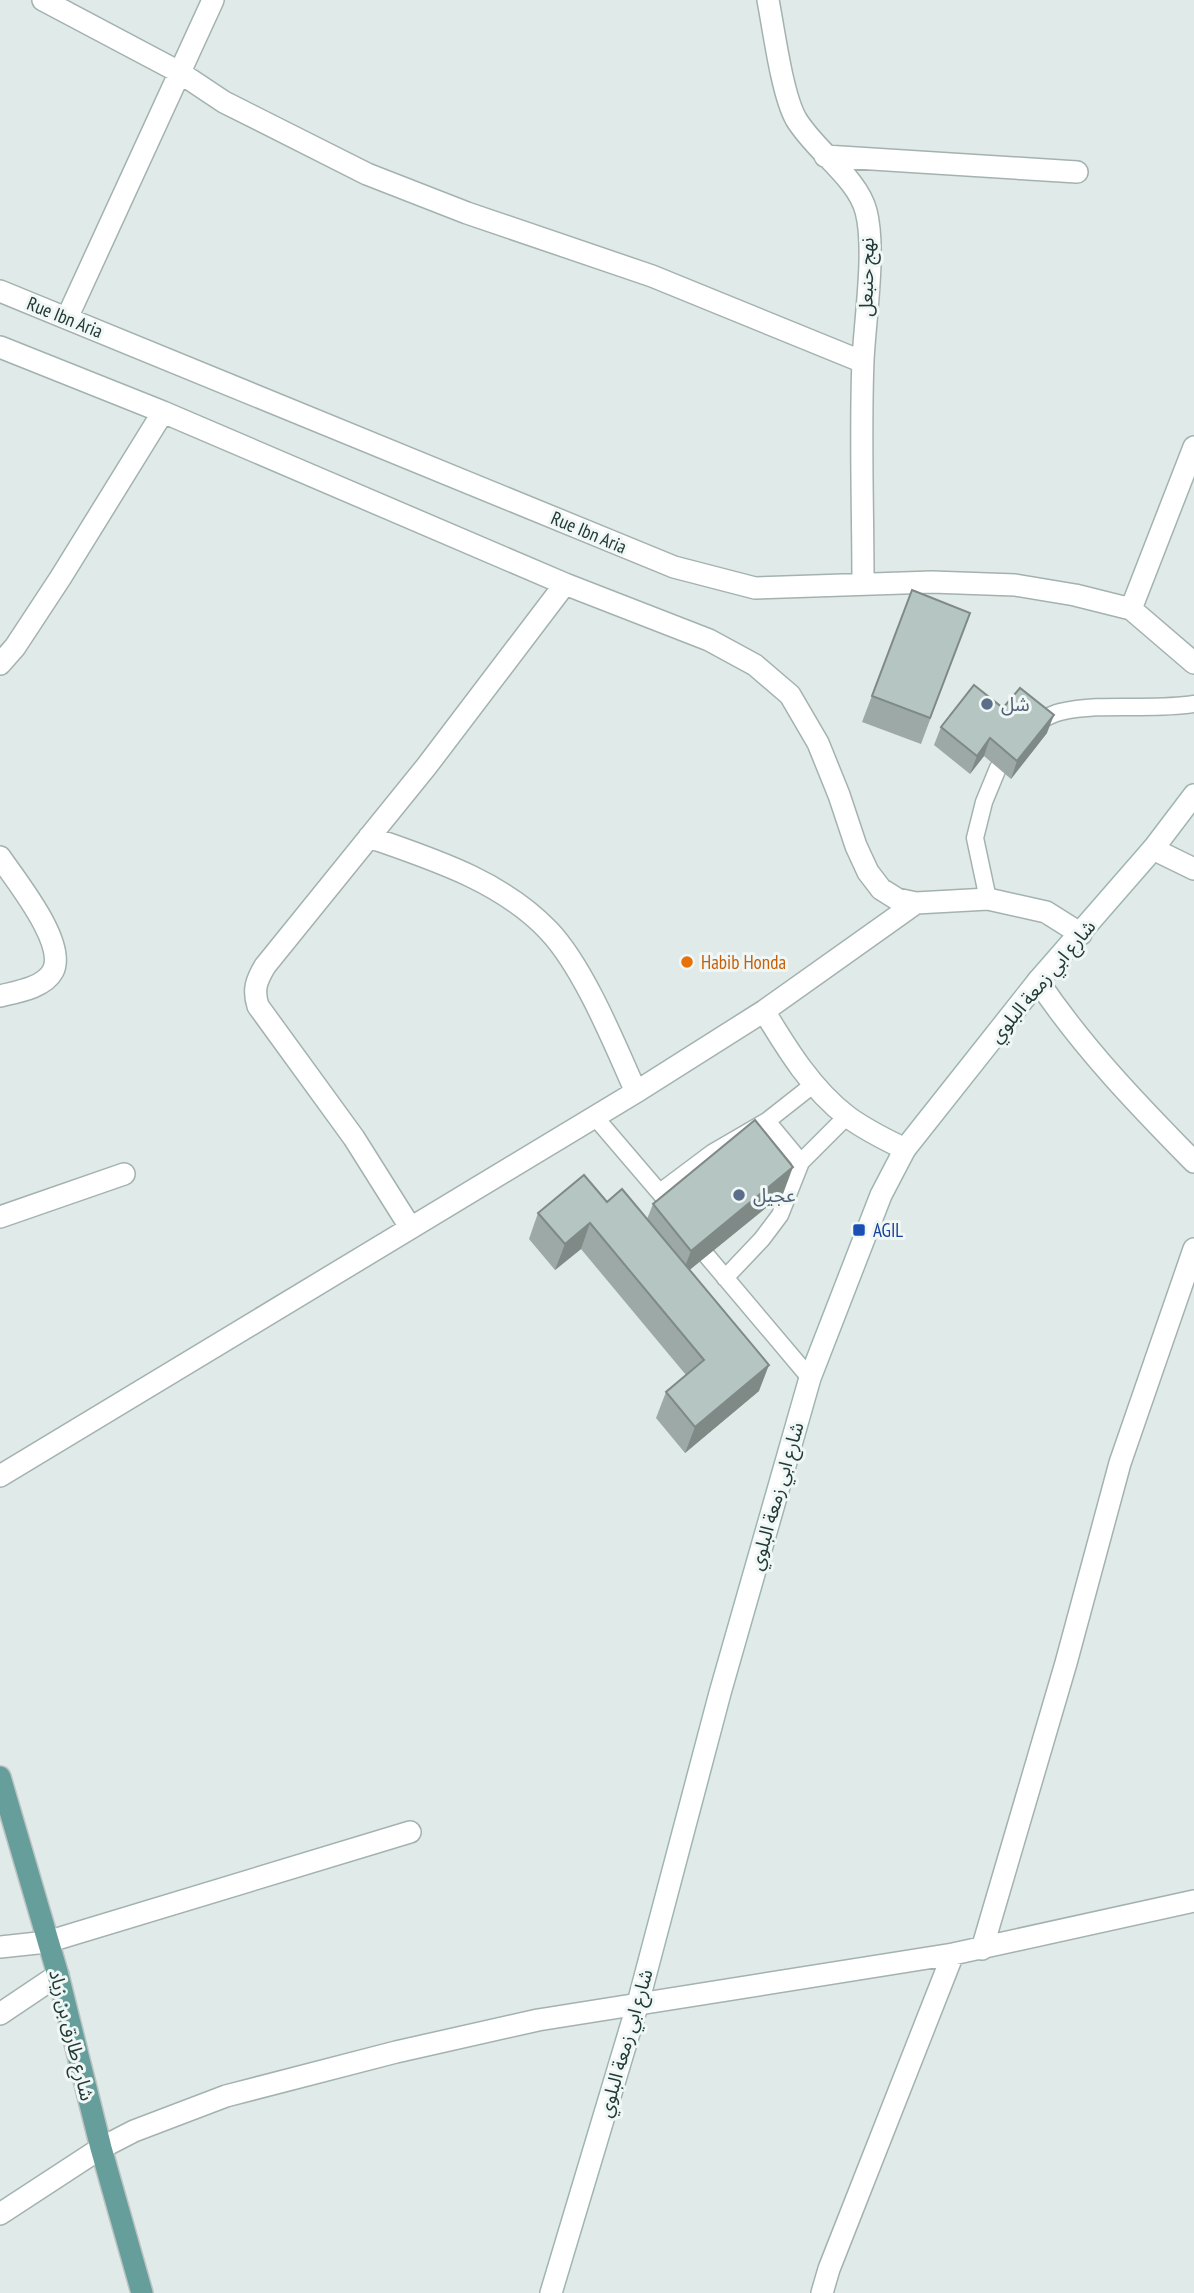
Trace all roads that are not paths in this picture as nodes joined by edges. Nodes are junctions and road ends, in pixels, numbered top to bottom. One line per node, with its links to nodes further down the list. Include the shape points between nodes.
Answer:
1 (43, 0): 4 (street)
2 (213, 0): 4 (street)
3 (768, 0): 5 (street, نهج حنبعل, via 795,116)
4 (179, 72): 8 (street); 10 (street, via 223,102 368,174 652,276)
5 (825, 156): 6 (street); 10 (street, نهج حنبعل, via 854,186 866,211 870,252)
6 (1077, 173)
7 (0, 291): 8 (street, Rue Ibn Aria)
8 (67, 318): 13 (street, Rue Ibn Aria, via 674,567 755,588)
9 (0, 347): 11 (street)
10 (863, 362): 13 (street, نهج حنبعل)
11 (163, 412): 14 (street); 17 (street, via 61,577)
12 (1194, 447): 15 (street)
13 (863, 583): 15 (street, Rue Ibn Aria, via 1015,585)
14 (565, 584): 22 (street); 27 (street, via 709,639 755,666 790,695 818,743 869,873 881,889)
15 (1131, 609): 16 (street, Rue Ibn Aria)
16 (1194, 663)
17 (0, 664)
18 (1194, 704): 19 (lane, via 1081,709 1058,712)
19 (1035, 723)
20 (998, 768): 26 (lane, via 975,838)
21 (1194, 795): 23 (street, شارع ابي زمعة البلوي)
22 (369, 837): 33 (street, via 441,862 489,887 528,911 550,932 572,961); 44 (street, via 265,967 254,994)
23 (1153, 849): 25 (street); 28 (street, شارع ابي زمعة البلوي)
24 (0, 857): 30 (street, via 53,942 55,958 53,971 45,980)
25 (1194, 869)
26 (988, 899): 27 (street); 28 (street, via 1046,912)
27 (916, 903): 31 (street)
28 (1081, 934): 29 (street, شارع ابي زمعة البلوي)
29 (1038, 981): 37 (street, شارع ابي زمعة البلوي); 39 (street, via 1113,1079)
30 (0, 996)
31 (764, 1011): 32 (street); 33 (street)
32 (814, 1084): 34 (street); 36 (lane)
33 (636, 1092): 35 (street)
34 (847, 1116): 37 (street); 38 (lane)
35 (595, 1117): 41 (lane); 44 (street)
36 (767, 1121): 38 (lane); 41 (lane, via 712,1153)
37 (905, 1149): 48 (street, شارع ابي زمعة البلوي, via 881,1195)
38 (801, 1162): 47 (lane, via 780,1215)
39 (1194, 1162)
40 (124, 1174): 43 (street)
41 (660, 1192): 42 (lane)
42 (671, 1207)
43 (0, 1217)
44 (410, 1227): 49 (street)
45 (1194, 1250): 55 (street, via 1120,1464)
46 (708, 1256): 47 (lane)
47 (726, 1278): 48 (lane)
48 (810, 1378): 58 (street, شارع ابي زمعة البلوي)
49 (0, 1476)
50 (0, 1777): 53 (main road, شارع طارق بن زياد)
51 (410, 1832): 53 (street)
52 (1194, 1901): 55 (street)
53 (47, 1942): 54 (street); 57 (main road, شارع طارق بن زياد)
54 (0, 1947)
55 (982, 1949): 56 (street)
56 (953, 1954): 58 (street); 64 (street)
57 (58, 1975): 59 (street); 60 (main road, شارع طارق بن زياد)
58 (638, 2003): 60 (street, via 396,2052 226,2096); 63 (street, شارع ابي زمعة البلوي)
59 (0, 2014)
60 (101, 2148): 61 (street); 62 (main road, شارع طارق بن زياد)
61 (0, 2214)
62 (142, 2293)
63 (551, 2293)
64 (822, 2293)

